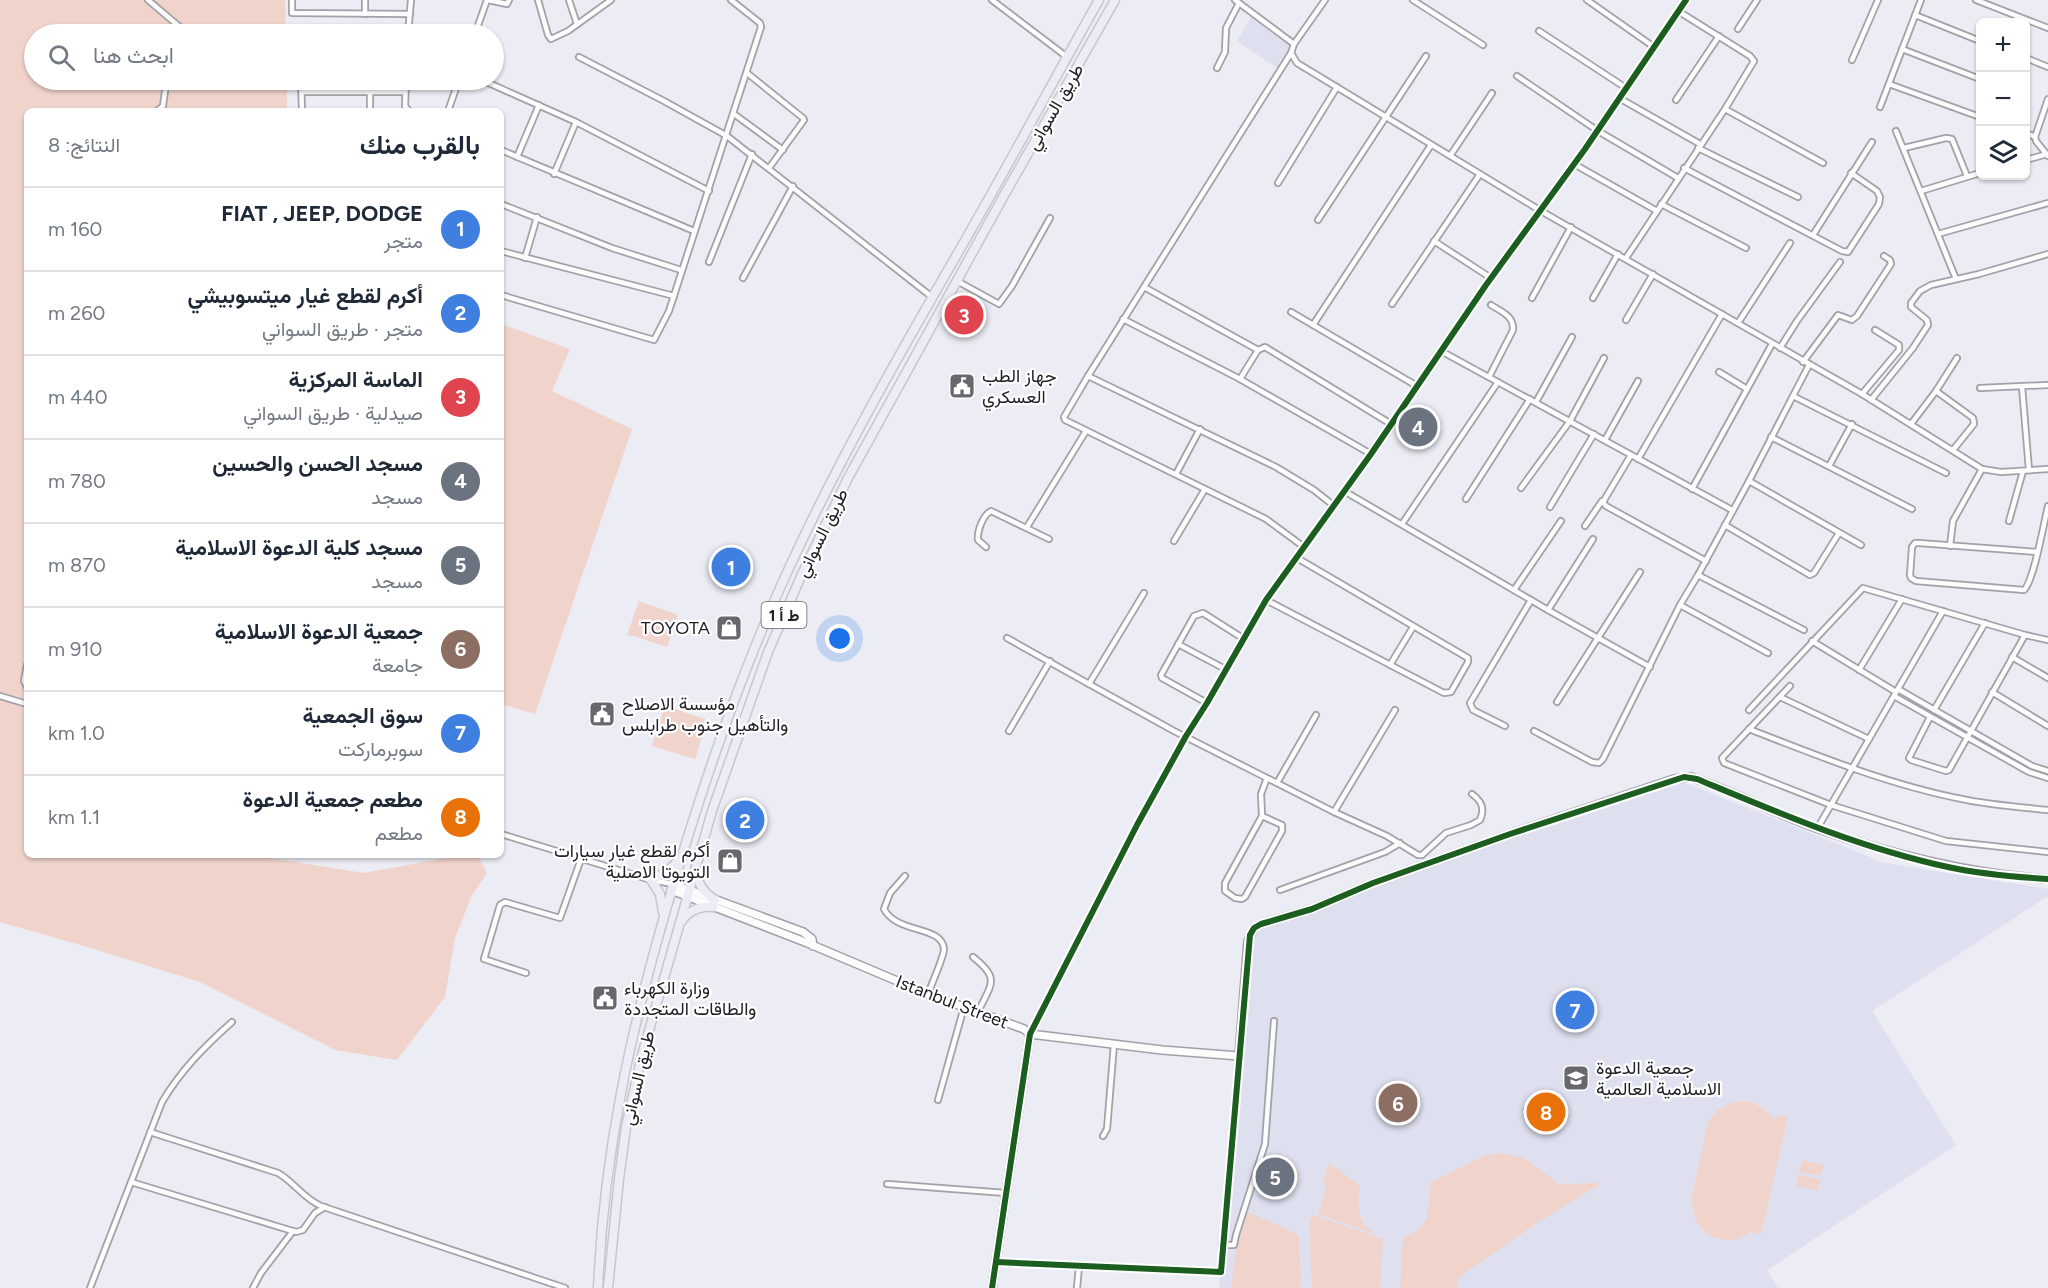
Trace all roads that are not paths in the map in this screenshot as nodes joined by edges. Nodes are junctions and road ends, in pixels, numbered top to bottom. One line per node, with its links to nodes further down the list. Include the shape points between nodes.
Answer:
1 (148, 0): 27 (street)
2 (292, 0): 24 (street, via 292,13)
3 (365, 0): 24 (street)
4 (411, 0): 25 (street)
5 (487, 0): 6 (street, via 507,4); 29 (street)
6 (509, 0)
7 (538, 0): 30 (street, via 549,38)
8 (568, 0): 30 (street)
9 (611, 0): 30 (street)
10 (731, 0): 48 (street, via 761,25)
11 (992, 0): 43 (street)
12 (1099, 0): 43 (highway, طريق السواني / ط أ 1)
13 (1115, 0): 135 (highway, طريق السواني / ط أ 1)
14 (1325, 0): 36 (street)
15 (1413, 0): 37 (street)
16 (1587, 0): 38 (street)
17 (1686, 0): 23 (street)
18 (1757, 0): 32 (street)
19 (1878, 0): 44 (street)
20 (1921, 0): 26 (street)
21 (1976, 0): 31 (street)
22 (1237, 2): 36 (street); 47 (street, via 1226,28 1225,52)
23 (1678, 10): 34 (street); 38 (street)
24 (365, 14): 25 (street)
25 (410, 14): 28 (street)
26 (1915, 15): 35 (street); 39 (street)
27 (176, 24)
28 (409, 24)
29 (479, 24)
30 (577, 24)
31 (2048, 28)
32 (1738, 29)
33 (1539, 31): 53 (street)
34 (1719, 36): 63 (street); 71 (street, via 1754,61)
35 (1976, 39)
36 (1294, 44): 40 (street)
37 (1483, 45)
38 (1654, 46): 53 (street)
39 (1902, 50): 50 (street); 51 (street)
40 (1291, 53): 52 (street, via 1297,63); 136 (street)
41 (1426, 56): 73 (street)
42 (579, 57): 79 (street)
43 (1066, 57): 139 (highway, طريق السواني / ط أ 1)
44 (1852, 60)
45 (2030, 60): 46 (street)
46 (2048, 66)
47 (1217, 68)
48 (747, 73): 72 (street); 85 (street, via 803,118)
49 (1517, 76): 76 (street)
50 (1976, 78)
51 (1889, 84): 65 (street); 74 (street)
52 (1337, 87): 73 (street); 102 (street)
53 (1626, 88): 61 (street)
54 (165, 90): 66 (street)
55 (455, 90): 70 (street)
56 (504, 90): 64 (street)
57 (302, 92): 58 (street); 67 (street)
58 (370, 92): 59 (street); 68 (street)
59 (405, 92): 69 (street)
60 (1492, 93): 89 (street)
61 (1619, 98): 76 (street); 83 (street)
62 (2048, 99): 80 (street)
63 (1676, 100)
64 (539, 105): 75 (street); 90 (street)
65 (1880, 107)
66 (161, 108)
67 (302, 108)
68 (370, 108)
69 (407, 108)
70 (449, 108)
71 (1725, 109): 83 (street); 92 (street)
72 (734, 114): 79 (street); 85 (street)
73 (1386, 116): 82 (street); 114 (street)
74 (1976, 116)
75 (576, 122): 98 (street); 104 (street)
76 (1598, 131): 93 (street); 101 (street)
77 (1896, 131): 84 (street)
78 (2030, 135): 80 (street)
79 (727, 136): 87 (street); 104 (street)
80 (2035, 137): 88 (street)
81 (1872, 142): 96 (street)
82 (1431, 145): 89 (street); 149 (street)
83 (1699, 146): 95 (street); 106 (street)
84 (1904, 148): 100 (street, via 1952,139); 105 (street)
85 (783, 150): 94 (street)
86 (504, 151): 90 (street)
87 (752, 154): 94 (street); 128 (street)
88 (2047, 155): 91 (street)
89 (1450, 156): 99 (street)
90 (517, 157): 98 (street)
91 (2030, 159)
92 (1823, 163)
93 (1574, 164): 110 (street); 111 (street)
94 (769, 168): 103 (street)
95 (1684, 168): 101 (street); 118 (street)
96 (1851, 173): 118 (street); 118 (street, via 1877,191 1880,197 1873,213 1848,252)
97 (1976, 173): 100 (street)
98 (554, 174): 116 (street)
99 (1480, 174): 110 (street); 119 (street)
100 (1967, 176): 105 (street)
101 (1678, 178): 108 (street)
102 (1278, 183)
103 (793, 186): 132 (street); 139 (street)
104 (709, 191): 116 (street)
105 (1921, 191): 117 (street)
106 (1798, 197)
107 (2048, 203): 117 (street)
108 (1661, 204): 111 (street); 121 (street)
109 (504, 205): 112 (street)
110 (1541, 211): 115 (street); 133 (street)
111 (1656, 211): 127 (street)
112 (537, 218): 126 (street); 130 (street)
113 (1050, 218): 135 (street, via 999,304)
114 (1318, 220)
115 (1571, 227): 123 (street); 140 (street)
116 (694, 231): 130 (street)
117 (1938, 234): 134 (street)
118 (1813, 235)
119 (1434, 241): 133 (street); 142 (street)
120 (1790, 243): 148 (street)
121 (1746, 248)
122 (504, 252): 126 (street)
123 (1618, 254): 127 (street); 141 (street)
124 (2048, 254): 134 (street)
125 (1884, 256): 158 (street, via 1891,264 1857,316 1852,320 1838,315)
126 (525, 258): 138 (street)
127 (1626, 258): 131 (street)
128 (709, 262)
129 (1840, 262): 153 (street)
130 (681, 270): 138 (street)
131 (1653, 274): 145 (street); 147 (street)
132 (743, 278)
133 (1491, 278): 155 (street)
134 (1956, 279): 174 (street, via 1931,285 1911,303 1928,325)
135 (957, 281): 291 (highway, طريق السواني / ط أ 1, via 848,477 802,574 753,692)
136 (1144, 286): 146 (street); 154 (street)
137 (504, 296): 138 (street, via 654,340)
138 (674, 296)
139 (932, 297): 289 (highway, طريق السواني / ط أ 1, via 857,430 789,569 740,687)
140 (1532, 298)
141 (1593, 298)
142 (1392, 304)
143 (1491, 305): 161 (street, via 1514,323)
144 (1291, 312): 149 (street)
145 (1722, 314): 148 (street); 188 (street)
146 (1124, 319): 160 (street); 162 (street)
147 (1626, 320)
148 (1738, 324): 152 (street)
149 (1313, 325): 166 (street)
150 (1875, 330): 171 (street, via 1899,345 1899,350)
151 (1572, 337): 175 (street)
152 (1772, 344): 153 (street); 169 (street)
153 (1780, 348): 158 (street)
154 (1258, 350): 162 (street); 177 (street, via 1265,347)
155 (1441, 351): 161 (street); 166 (street)
156 (1604, 358): 176 (street)
157 (1957, 358): 170 (street)
158 (1806, 363): 171 (street); 172 (street)
159 (1719, 372): 169 (street)
160 (1088, 376): 180 (street); 181 (street, via 1064,417)
161 (1489, 377): 164 (street)
162 (1240, 379): 186 (street)
163 (1638, 381): 184 (street)
164 (1498, 382): 173 (street); 209 (street)
165 (2048, 385): 167 (street)
166 (1417, 386): 177 (street)
167 (2022, 387): 168 (street); 192 (street)
168 (1980, 388)
169 (1747, 389): 198 (street)
170 (1936, 391): 179 (street); 185 (street, via 1973,417 1974,423)
171 (1862, 394): 174 (street)
172 (1793, 396): 178 (street); 183 (street)
173 (1530, 399): 175 (street); 201 (street)
174 (1871, 400): 179 (street)
175 (1536, 402): 176 (street)
176 (1570, 421): 182 (street); 196 (street)
177 (1391, 424): 186 (street)
178 (1852, 424): 189 (street); 193 (street)
179 (1911, 424): 185 (street)
180 (1200, 429): 194 (street); 202 (street, via 1276,467)
181 (1086, 431): 194 (street); 212 (street)
182 (1594, 434): 184 (street); 204 (street)
183 (1772, 437): 189 (street); 195 (street)
184 (1605, 440): 187 (street)
185 (1953, 450): 190 (street)
186 (1371, 454): 199 (street)
187 (1631, 454): 188 (street); 200 (street)
188 (1638, 459): 198 (street)
189 (1829, 466): 205 (street)
190 (1982, 469): 192 (street); 218 (street, via 1953,521)
191 (2048, 469): 192 (street)
192 (2026, 470): 208 (street)
193 (1946, 473)
194 (1176, 474): 197 (street)
195 (1749, 481): 206 (street); 213 (street)
196 (1521, 488)
197 (1204, 489): 216 (street); 220 (street, via 1266,519)
198 (1692, 489): 206 (street)
199 (1344, 491): 202 (street); 209 (street)
200 (1604, 498): 211 (street); 223 (street, via 1606,506)
201 (1466, 499)
202 (1333, 505): 220 (street)
203 (2048, 506): 221 (street)
204 (1550, 507)
205 (1912, 509)
206 (1732, 510): 210 (street)
207 (1561, 521): 226 (street)
208 (2009, 521)
209 (1402, 524): 226 (street)
210 (1725, 525): 213 (street, via 1810,575); 223 (street)
211 (1585, 526)
212 (1027, 527): 214 (street); 219 (street, via 995,512 988,513 978,536)
213 (1839, 533): 217 (street)
214 (1049, 539)
215 (1593, 539): 232 (street)
216 (1174, 541)
217 (1861, 545)
218 (1950, 546): 221 (street); 221 (street, via 1915,543 1911,579 2024,590 2029,585)
219 (986, 547)
220 (1304, 548): 222 (street)
221 (2037, 552)
222 (1297, 558): 229 (street); 235 (street)
223 (1706, 561): 225 (street)
224 (1640, 572): 239 (street)
225 (1698, 575): 231 (street); 236 (street)
226 (1514, 590): 230 (street)
227 (1144, 593): 252 (street)
228 (1902, 599): 233 (street); 242 (street, via 1863,588); 250 (street)
229 (1266, 600): 240 (street); 247 (street)
230 (1531, 600): 232 (street); 266 (street, via 1470,703 1473,710)
231 (1680, 606): 244 (street); 248 (street)
232 (1548, 610): 239 (street)
233 (1943, 611): 234 (street); 254 (street)
234 (1985, 623): 237 (street); 263 (street)
235 (1413, 627): 247 (street); 247 (street, via 1468,658 1451,692 1444,693)
236 (1804, 630)
237 (2025, 635): 241 (street); 245 (street)
238 (1006, 638): 246 (street)
239 (1599, 638): 248 (street); 258 (street)
240 (1244, 639): 243 (street, via 1200,613 1194,616); 249 (street)
241 (2048, 640)
242 (1812, 641): 250 (street); 262 (street)
243 (1178, 644): 249 (street); 260 (street, via 1161,678)
244 (1768, 653)
245 (2012, 657): 251 (street); 255 (street)
246 (1050, 661): 252 (street); 270 (street)
247 (1390, 665)
248 (1650, 667): 269 (street, via 1599,763)
249 (1227, 670): 260 (street)
250 (1859, 670): 254 (street)
251 (2048, 678)
252 (1089, 684): 272 (street)
253 (1790, 686): 257 (street)
254 (1896, 692): 263 (street); 265 (street); 274 (street)
255 (1992, 692): 267 (street); 271 (street)
256 (0, 696): 259 (street)
257 (1780, 697): 268 (street); 274 (street)
258 (1557, 702)
259 (24, 703)
260 (1208, 703): 272 (street)
261 (1395, 710): 283 (street)
262 (1749, 710)
263 (1934, 710): 271 (street)
264 (1316, 716): 279 (street)
265 (1930, 717): 273 (street); 273 (street, via 1909,755 1911,760 1948,770)
266 (1505, 726)
267 (2048, 726)
268 (1749, 729): 275 (street); 281 (street, via 1722,758 1724,763)
269 (1534, 730)
270 (1009, 731)
271 (1970, 731): 273 (street); 276 (street)
272 (1186, 736): 277 (street); 308 (street)
273 (1967, 737): 278 (street, via 2029,772)
274 (1869, 740): 275 (street)
275 (1852, 768): 281 (street); 282 (street, via 1963,800)
276 (2048, 771)
277 (1267, 778): 279 (street); 284 (street, via 1261,794)
278 (2048, 778)
279 (1277, 783): 283 (street)
280 (1472, 794): 287 (street, via 1482,805 1478,822 1446,834 1422,855)
281 (1831, 805): 285 (street); 288 (street, via 1946,841)
282 (2048, 810)
283 (1334, 812): 287 (street)
284 (1262, 816): 284 (street, via 1225,883 1225,891 1235,898 1245,897 1282,831 1282,825)
285 (1817, 829): 293 (street, via 1948,867); 310 (street, via 1684,777 1510,834 1312,909 1261,924 1254,928 1248,941)
286 (504, 835): 290 (street)
287 (1400, 843): 296 (street)
288 (2048, 852)
289 (682, 856): 294 (highway); 295 (highway, طريق السواني / ط أ 1)
290 (581, 859): 294 (street); 302 (street, via 560,918 504,902 500,905 484,959)
291 (697, 862): 297 (highway, طريق السواني / ط أ 1); 298 (highway, via 698,880)
292 (905, 876): 303 (street, via 890,893 884,909 894,921 936,935 942,942 944,950)
293 (2048, 879)
294 (653, 881): 295 (street); 299 (highway, via 662,902)
295 (672, 887): 297 (street, Istanbul Street); 299 (highway, طريق السواني / ط أ 1)
296 (1280, 890)
297 (687, 893): 298 (street, Istanbul Street); 300 (highway, طريق السواني / ط أ 1)
298 (714, 904): 300 (highway, via 691,912); 303 (street, Istanbul Street)
299 (663, 920): 325 (highway, طريق السواني / ط أ 1, via 642,992 618,1101 606,1180)
300 (678, 931): 326 (highway, طريق السواني / ط أ 1, via 626,1127)
301 (973, 957): 305 (street, via 991,975)
302 (526, 973)
303 (928, 994): 304 (street, Istanbul Street)
304 (964, 1007): 305 (street, Istanbul Street); 311 (street)
305 (978, 1012): 308 (street, Istanbul Street)
306 (1274, 1021): 319 (street, via 1265,1144 1234,1245)
307 (232, 1022): 312 (street, via 176,1079)
308 (1030, 1034): 309 (street, Istanbul Street); 316 (street)
309 (1114, 1044): 310 (street, Istanbul Street); 313 (street, via 1107,1129)
310 (1239, 1056): 319 (street)
311 (938, 1100)
312 (150, 1132): 314 (street); 317 (street, via 272,1171)
313 (1102, 1136)
314 (131, 1182): 318 (street); 322 (street)
315 (887, 1184): 316 (street)
316 (1006, 1193): 320 (street)
317 (325, 1207): 318 (street, via 315,1213 303,1230); 324 (street)
318 (293, 1231): 323 (street)
319 (1222, 1245): 321 (street, via 1221,1272)
320 (996, 1262): 321 (street); 327 (street)
321 (1079, 1266): 328 (street)
322 (90, 1288)
323 (253, 1288)
324 (565, 1288)
325 (598, 1288)
326 (608, 1288)
327 (992, 1288)
328 (1077, 1288)

